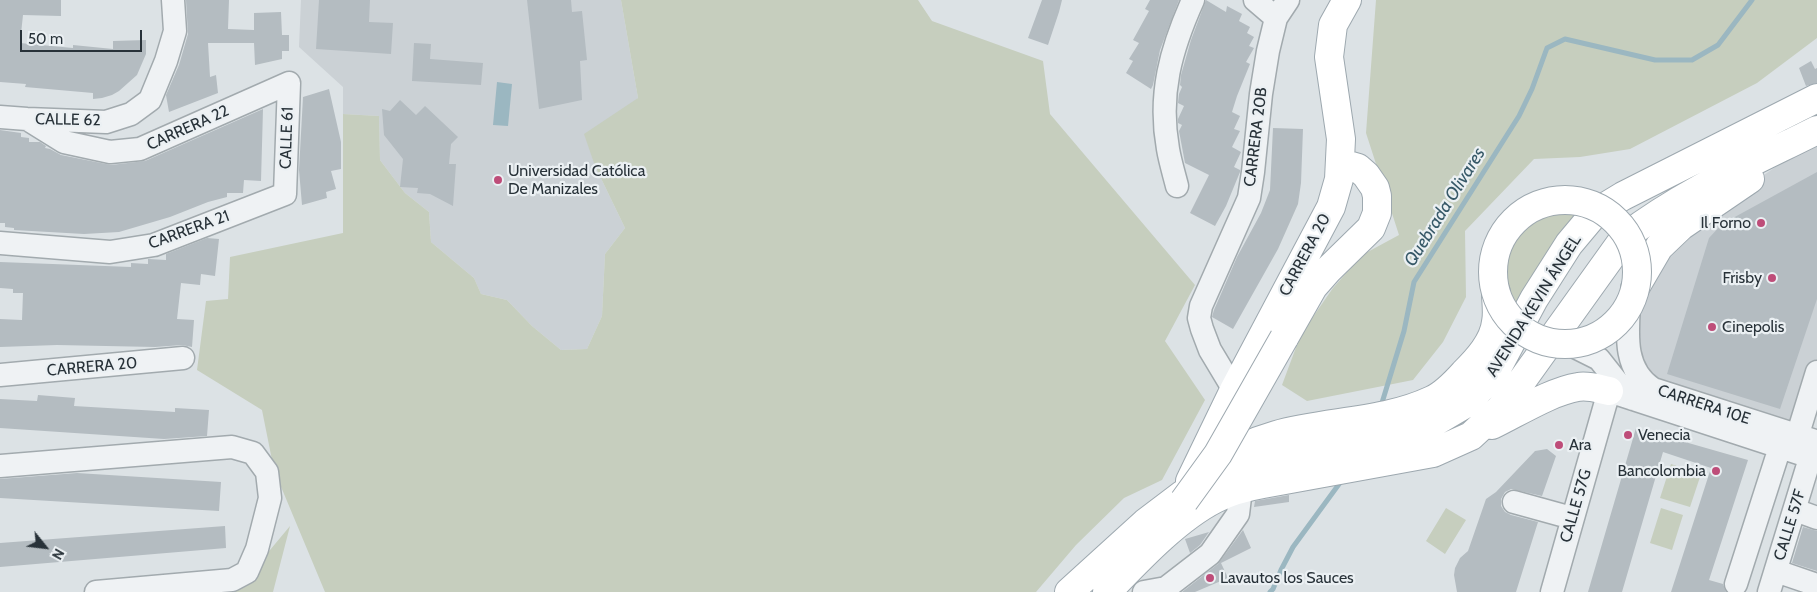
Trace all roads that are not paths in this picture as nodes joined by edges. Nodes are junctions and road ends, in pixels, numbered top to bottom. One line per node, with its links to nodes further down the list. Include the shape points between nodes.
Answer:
1 (173, 0): 10 (street, CALLE 62, via 175,31 150,100 131,114 106,122)
2 (1193, 0): 14 (street, via 1178,33 1168,71 1164,110 1168,149)
3 (1255, 0): 5 (street)
4 (1347, 0): 13 (main road, CARRERA 20, via 1333,25 1329,57 1341,139)
5 (1282, 9): 27 (street, CARRERA 20B, via 1261,94 1249,198 1201,306 1199,318 1218,364)
6 (289, 83): 10 (street, CARRERA 22, via 140,149 110,152 64,142); 16 (street, CALLE 61)
7 (1817, 93): 17 (main road, via 1761,110 1692,142)
8 (1817, 98): 32 (main road, AVENIDA KEVIN ÁNGEL, via 1595,213 1534,299 1494,374 1467,403 1428,426)
9 (0, 117): 10 (street, CARRERA 22)
10 (27, 119)
11 (1817, 130): 29 (main road, AVENIDA KEVIN ÁNGEL, via 1699,189 1625,237 1516,389)
12 (1817, 135): 21 (main road, via 1681,226 1659,247)
13 (1341, 162): 15 (main road, via 1358,168); 18 (main road, CARRERA 20)
14 (1177, 186)
15 (1375, 188): 18 (main road, via 1362,184 1349,186); 34 (main road, bridge, via 1378,213 1372,228 1313,287 1218,454)
16 (285, 194): 19 (street, CARRERA 21, via 154,245 110,252)
17 (1591, 204): 20 (main road, bridge, via 1551,201 1529,209 1510,225 1498,245 1493,268); 21 (main road, bridge, via 1609,214 1624,229 1633,248 1637,268)
18 (1331, 206): 27 (main road, CARRERA 20)
19 (0, 243)
20 (1496, 292): 22 (main road, bridge, via 1506,314 1523,331 1545,342); 28 (main road, via 1496,323 1489,342 1470,367 1433,400 1394,413)
21 (1632, 296): 22 (main road, bridge, via 1614,325 1593,338); 26 (street, CARRERA 10E, via 1627,329 1630,359)
22 (1569, 344): 26 (street, via 1599,359)
23 (183, 358): 25 (street, CARRERA 20)
24 (1817, 372): 30 (street)
25 (0, 375)
26 (1624, 386): 29 (main road, via 1577,387 1538,402); 30 (street, CARRERA 10E); 37 (street, CALLE 57G)
27 (1234, 390): 28 (main road, via 1250,413 1260,421); 34 (main road, CARRERA 20)
28 (1297, 429): 34 (main road, via 1271,436 1230,454)
29 (1470, 436): 32 (main road, AVENIDA KEVIN ÁNGEL, via 1433,453)
30 (1804, 447): 36 (street, CALLE 57F); 40 (street)
31 (0, 466): 42 (street, via 232,447 253,453 267,472 270,498 257,549 247,572 232,580)
32 (1306, 466): 33 (main road, AVENIDA KEVIN ÁNGEL); 34 (main road, AVENIDA KEVIN ÁNGEL, via 1237,466 1206,479)
33 (1241, 489): 44 (main road, AVENIDA KEVIN ÁNGEL, via 1216,498 1183,519); 46 (street, via 1238,514 1210,554 1166,588)
34 (1185, 494): 43 (main road, AVENIDA KEVIN ÁNGEL, via 1145,523); 44 (main road, via 1175,510 1118,562)
35 (1514, 502): 37 (street)
36 (1795, 510): 38 (street); 39 (street, CALLE 57F)
37 (1572, 518): 47 (street, CALLE 57G)
38 (1817, 518)
39 (1776, 571): 41 (street); 48 (street, CALLE 57F)
40 (1736, 584)
41 (1817, 585)
42 (96, 592)
43 (1069, 592)
44 (1102, 592): 45 (street)
45 (1136, 592)
46 (1144, 592)
47 (1552, 592)
48 (1769, 592)

